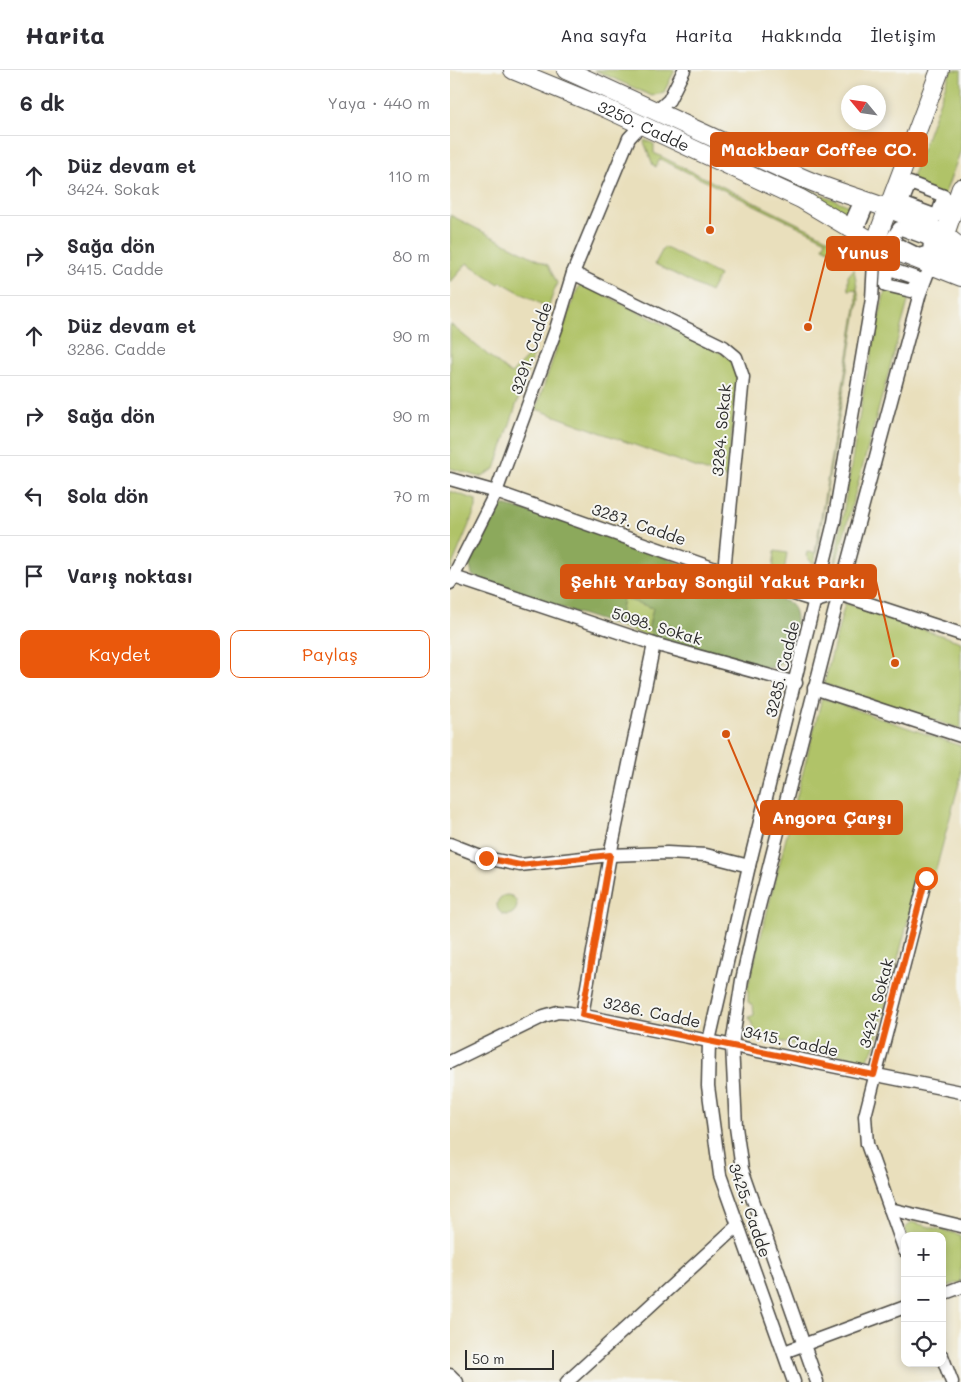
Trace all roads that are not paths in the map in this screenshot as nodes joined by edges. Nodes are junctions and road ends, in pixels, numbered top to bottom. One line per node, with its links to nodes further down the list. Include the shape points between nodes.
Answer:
1 (512, 70): 6 (street, 3250. Cadde)
2 (566, 70): 5 (street, 3250. Cadde)
3 (684, 70): 5 (street, via 669,100)
4 (940, 70): 8 (street)
5 (657, 111): 6 (street); 8 (street, 3250. Cadde, via 806,180)
6 (642, 125): 10 (street, 3250. Cadde, via 801,199); 13 (street, 3291. Cadde, via 629,138)
7 (961, 188): 9 (street)
8 (895, 206): 9 (street, 3250. Cadde); 10 (street)
9 (945, 234): 11 (street, 3250. Cadde); 12 (street)
10 (875, 243): 12 (street, 3250. Cadde); 20 (street, 3285. Cadde, via 872,299 834,522)
11 (961, 248)
12 (938, 265): 14 (street, 3250. Cadde); 19 (street, via 920,293)
13 (573, 273): 16 (street, 3291. Cadde); 17 (street, 3284. Sokak, via 724,348 739,362 743,377)
14 (961, 277)
15 (450, 479): 16 (street, 3287. Cadde)
16 (496, 492): 17 (street, 3287. Cadde); 18 (street, 3291. Cadde)
17 (724, 572): 20 (street, 3287. Cadde)
18 (452, 580): 22 (street, 5098. Sokak)
19 (838, 594): 20 (street); 21 (street); 24 (street)
20 (816, 601): 23 (street, 3285. Cadde)
21 (961, 634)
22 (654, 644): 23 (street, 5098. Sokak); 27 (street)
23 (796, 682): 28 (street, 3285. Cadde)
24 (814, 688): 25 (street); 32 (street, via 747,956)
25 (961, 736)
26 (450, 844): 27 (street, via 486,858 520,865)
27 (610, 855): 28 (street, via 667,852 706,855); 30 (street)
28 (749, 866): 31 (street, 3285. Cadde)
29 (926, 878): 34 (street, 3424. Sokak)
30 (582, 1015): 31 (street, 3286. Cadde); 33 (street, 3286. Cadde, via 558,1012 544,1016)
31 (709, 1041): 32 (street, 3286. Cadde); 37 (street, 3425. Cadde, via 708,1086 715,1154)
32 (732, 1045): 34 (street, 3415. Cadde); 43 (street, 3425. Cadde, via 736,1127 742,1169)
33 (450, 1062)
34 (874, 1075): 35 (street, 3415. Cadde); 36 (street, 3424. Sokak, via 865,1130)
35 (961, 1092)
36 (890, 1209): 38 (street); 39 (street, 3424. Sokak)
37 (737, 1226): 44 (street, 3425. Cadde); 48 (street)
38 (961, 1226)
39 (901, 1240)
40 (961, 1287): 41 (street)
41 (946, 1293)
42 (901, 1309): 43 (street)
43 (804, 1345): 44 (street); 50 (street, 3425. Cadde)
44 (784, 1352): 49 (street, 3425. Cadde)
45 (946, 1366): 51 (street)
46 (450, 1375): 47 (street)
47 (457, 1382)
48 (567, 1382)
49 (794, 1382)
50 (817, 1382)
51 (952, 1382)

